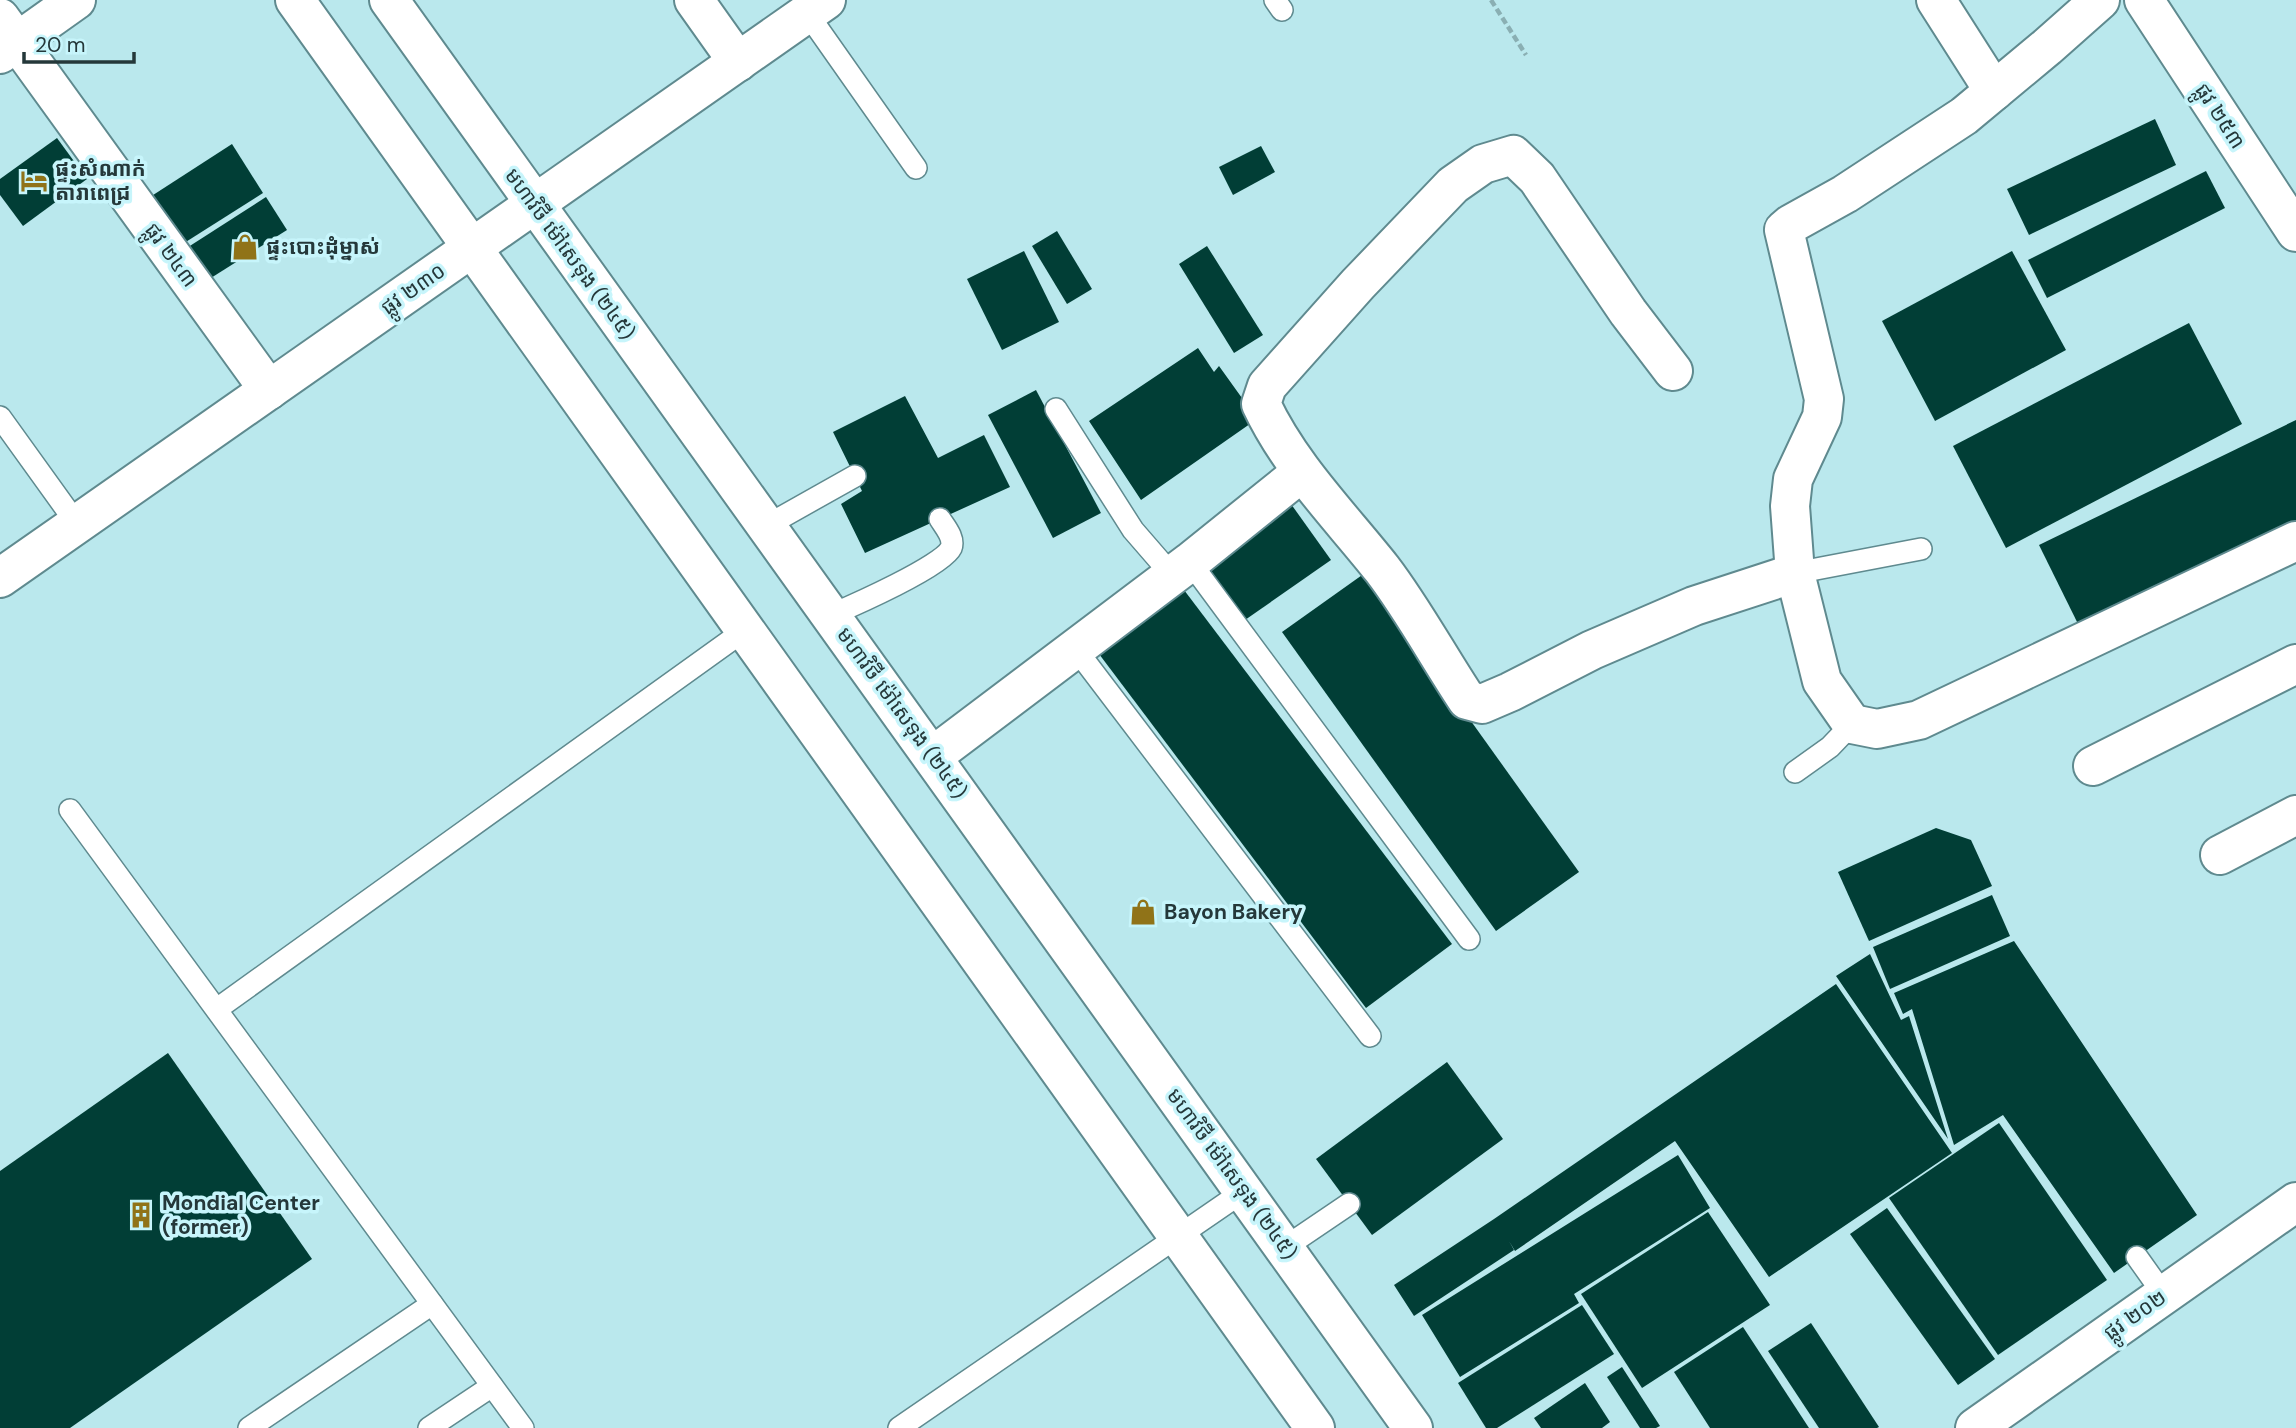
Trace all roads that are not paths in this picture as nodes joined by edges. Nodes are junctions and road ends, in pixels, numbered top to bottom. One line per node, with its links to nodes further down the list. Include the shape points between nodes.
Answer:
1 (76, 0): 9 (street)
2 (295, 0): 15 (street)
3 (389, 0): 13 (street, មហាវិថី ម៉ៅសេទុង (២៤៥))
4 (694, 0): 10 (street)
5 (1936, 0): 11 (street)
6 (2100, 0): 11 (street)
7 (2144, 0): 14 (street, ផ្លូវ ២៥៣)
8 (817, 7): 10 (street, ផ្លូវ ២៣០); 12 (lane)
9 (6, 38): 17 (street, ផ្លូវ ២៤៣)
10 (738, 62): 13 (street, ផ្លូវ ២៣០)
11 (1994, 90): 28 (street, via 1964,116 1784,230 1824,399 1822,417 1793,479 1790,506)
12 (916, 169)
13 (534, 204): 15 (street, ផ្លូវ ២៣០); 24 (street, មហាវិថី ម៉ៅសេទុង (២៤៥))
14 (2296, 232)
15 (473, 247): 17 (street, ផ្លូវ ២៣០); 31 (street)
16 (1673, 371): 20 (street, via 1537,178 1513,155 1483,164 1453,185 1267,386 1261,404)
17 (269, 390): 23 (street, ផ្លូវ ២៣០)
18 (1056, 409): 27 (lane, via 1133,530)
19 (0, 417): 23 (lane)
20 (1302, 472): 27 (street); 28 (street, via 1384,572 1466,700 1482,704 1694,606)
21 (855, 476): 24 (lane)
22 (940, 519): 30 (lane, via 952,539 950,550 937,562)
23 (77, 524): 29 (street, ផ្លូវ ២៣០)
24 (766, 526): 30 (street, មហាវិថី ម៉ៅសេទុង (២៤៥))
25 (2296, 541): 34 (street, via 1919,720 1877,729)
26 (1921, 549): 28 (lane)
27 (1181, 568): 32 (street); 41 (lane)
28 (1795, 573): 34 (street, via 1822,681)
29 (0, 578)
30 (831, 615): 35 (street, មហាវិថី ម៉ៅសេទុង (២៤៥))
31 (745, 630): 42 (lane); 47 (street)
32 (1075, 648): 35 (street); 43 (lane)
33 (2296, 664): 36 (street)
34 (1852, 724): 37 (lane)
35 (933, 757): 44 (street, មហាវិថី ម៉ៅសេទុង (២៤៥))
36 (2093, 766)
37 (1795, 772)
38 (70, 810): 42 (lane)
39 (2296, 815): 40 (street)
40 (2220, 855)
41 (1469, 939)
42 (217, 1009): 51 (lane)
43 (1370, 1036)
44 (1244, 1191): 47 (lane); 48 (street, មហាវិថី ម៉ៅសេទុង (២៤៥))
45 (2296, 1202): 50 (street, ផ្លូវ ២០២)
46 (1349, 1204): 48 (lane)
47 (1178, 1236): 57 (lane); 58 (street)
48 (1284, 1248): 59 (street, មហាវិថី ម៉ៅសេទុង (២៤៥))
49 (2137, 1256): 50 (lane)
50 (2164, 1295): 53 (street, ផ្លូវ ២០២)
51 (432, 1304): 52 (lane); 54 (lane)
52 (492, 1386): 55 (lane); 56 (lane)
53 (2020, 1415): 60 (street, ផ្លូវ ២០២)
54 (249, 1428)
55 (429, 1428)
56 (523, 1428)
57 (899, 1428)
58 (1315, 1428)
59 (1413, 1428)
60 (1975, 1428)

